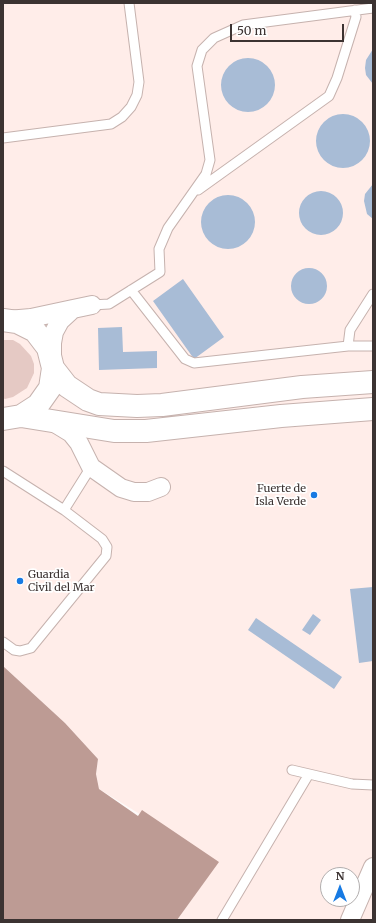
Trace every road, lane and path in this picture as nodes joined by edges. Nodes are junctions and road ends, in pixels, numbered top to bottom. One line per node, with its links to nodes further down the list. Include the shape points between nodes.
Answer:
1 (129, 3): 4 (lane, via 139,82 137,95 131,107 111,124)
2 (373, 8): 3 (lane)
3 (355, 10): 5 (lane, via 356,16 329,96); 5 (lane, via 243,25 214,38 202,50 197,66 210,160 206,174)
4 (3, 138)
5 (192, 194): 6 (lane, via 168,228 159,249 160,272)
6 (131, 290): 8 (lane, via 109,304); 11 (lane, via 185,359 194,363)
7 (373, 294): 11 (lane, via 350,330)
8 (92, 305): 9 (street)
9 (73, 309): 10 (street, via 31,318); 13 (street, via 60,321 54,332)
10 (5, 320): 13 (main road, via 17,322 35,331 48,348)
11 (348, 346): 12 (lane)
12 (373, 346)
13 (52, 362): 14 (main road, via 66,386 88,400 100,404 162,405 287,389); 16 (main road, via 50,388 45,397 38,405)
14 (373, 382)
15 (368, 411): 17 (main road, via 281,416 146,431 114,431)
16 (9, 419): 17 (main road)
17 (52, 421): 18 (street, via 71,433 79,442)
18 (91, 468): 20 (street, via 121,488 141,492); 21 (lane)
19 (3, 471): 21 (lane)
20 (160, 487)
21 (64, 510): 22 (lane, via 102,539 107,547 106,556 31,648 14,650)
22 (3, 642)
23 (292, 770): 24 (lane)
24 (309, 774): 25 (lane, via 352,784); 27 (lane)
25 (373, 785)
26 (373, 866): 28 (street)
27 (222, 920)
28 (350, 920)

